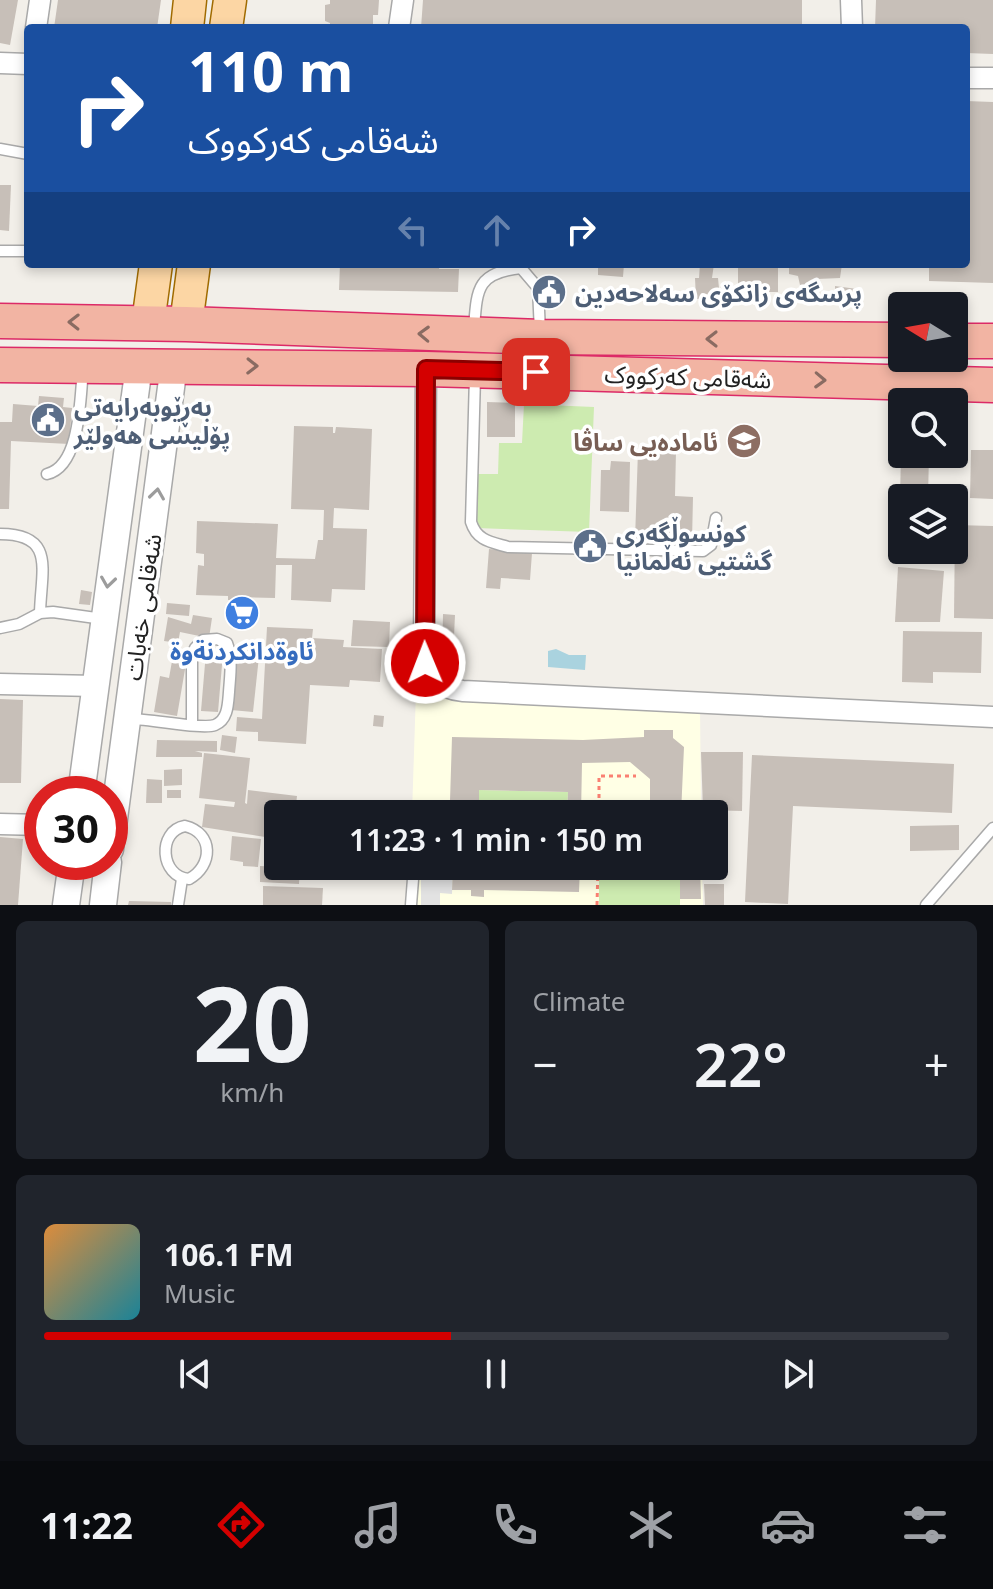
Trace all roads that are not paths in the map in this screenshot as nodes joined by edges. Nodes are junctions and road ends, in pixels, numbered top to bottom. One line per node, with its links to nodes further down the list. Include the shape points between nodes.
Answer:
1 (40, 0): 6 (street)
2 (190, 0): 7 (main road)
3 (230, 0): 8 (main road)
4 (403, 0): 9 (street)
5 (851, 0): 10 (street)
6 (37, 24)
7 (187, 24)
8 (227, 24)
9 (400, 24)
10 (852, 24)
11 (0, 63): 12 (street)
12 (24, 64)
13 (970, 78): 14 (street)
14 (993, 78)
15 (0, 149): 16 (lane)
16 (24, 153)
17 (0, 251): 18 (lane)
18 (24, 251)
19 (511, 268): 24 (lane, via 496,271 480,287)
20 (523, 268): 25 (lane, via 538,288)
21 (152, 293): 22 (highway, شەقامی کەرکووک); 23 (highway, شەقامی کەرکووک, one-way to 23)
22 (190, 294): 24 (highway, شەقامی کەرکووک, one-way to 22)
23 (0, 321)
24 (474, 336): 25 (highway, شەقامی کەرکووک)
25 (541, 337): 26 (highway, شەقامی کەرکووک, one-way to 25)
26 (888, 340)
27 (968, 341): 28 (highway)
28 (993, 341)
29 (0, 365): 32 (highway, شەقامی کەرکووک)
30 (174, 365): 31 (highway, شەقامی کەرکووک); 33 (highway, شەقامی کەرکووک, one-way to 33); 45 (street, شەقامی خەبات, one-way to 30)
31 (139, 366): 32 (highway, شەقامی کەرکووک); 40 (street, شەقامی خەبات, one-way to 40)
32 (84, 367): 36 (lane, via 75,442 66,461)
33 (426, 369): 34 (highway, شەقامی کەرکووک); 44 (street, via 424,653 429,673 443,687)
34 (475, 370): 35 (highway, شەقامی کەرکووک, one-way to 35); 37 (lane, via 471,522 480,539 508,547 703,551 711,545)
35 (993, 385)
36 (47, 474)
37 (716, 518)
38 (0, 534): 39 (lane, via 32,539 41,552)
39 (40, 613): 40 (lane); 41 (lane)
40 (103, 619): 43 (street, شەقامی خەبات)
41 (0, 628)
42 (0, 684): 43 (street)
43 (96, 686): 47 (street, شەقامی خەبات)
44 (993, 717)
45 (127, 719): 46 (lane); 48 (street, شەقامی خەبات)
46 (192, 725): 46 (lane, via 214,726 226,713 231,653 227,643 217,639 203,640 192,657)
47 (84, 776)
48 (120, 776)
49 (0, 824): 50 (street)
50 (24, 825)
51 (991, 834): 60 (lane)
52 (182, 879): 52 (lane, via 201,868 207,845 203,835 185,826 172,832 165,850 172,871); 58 (lane)
53 (69, 880): 56 (street)
54 (106, 880): 57 (street)
55 (413, 880): 59 (lane)
56 (66, 905)
57 (103, 905)
58 (178, 905)
59 (411, 905)
60 (926, 905)

